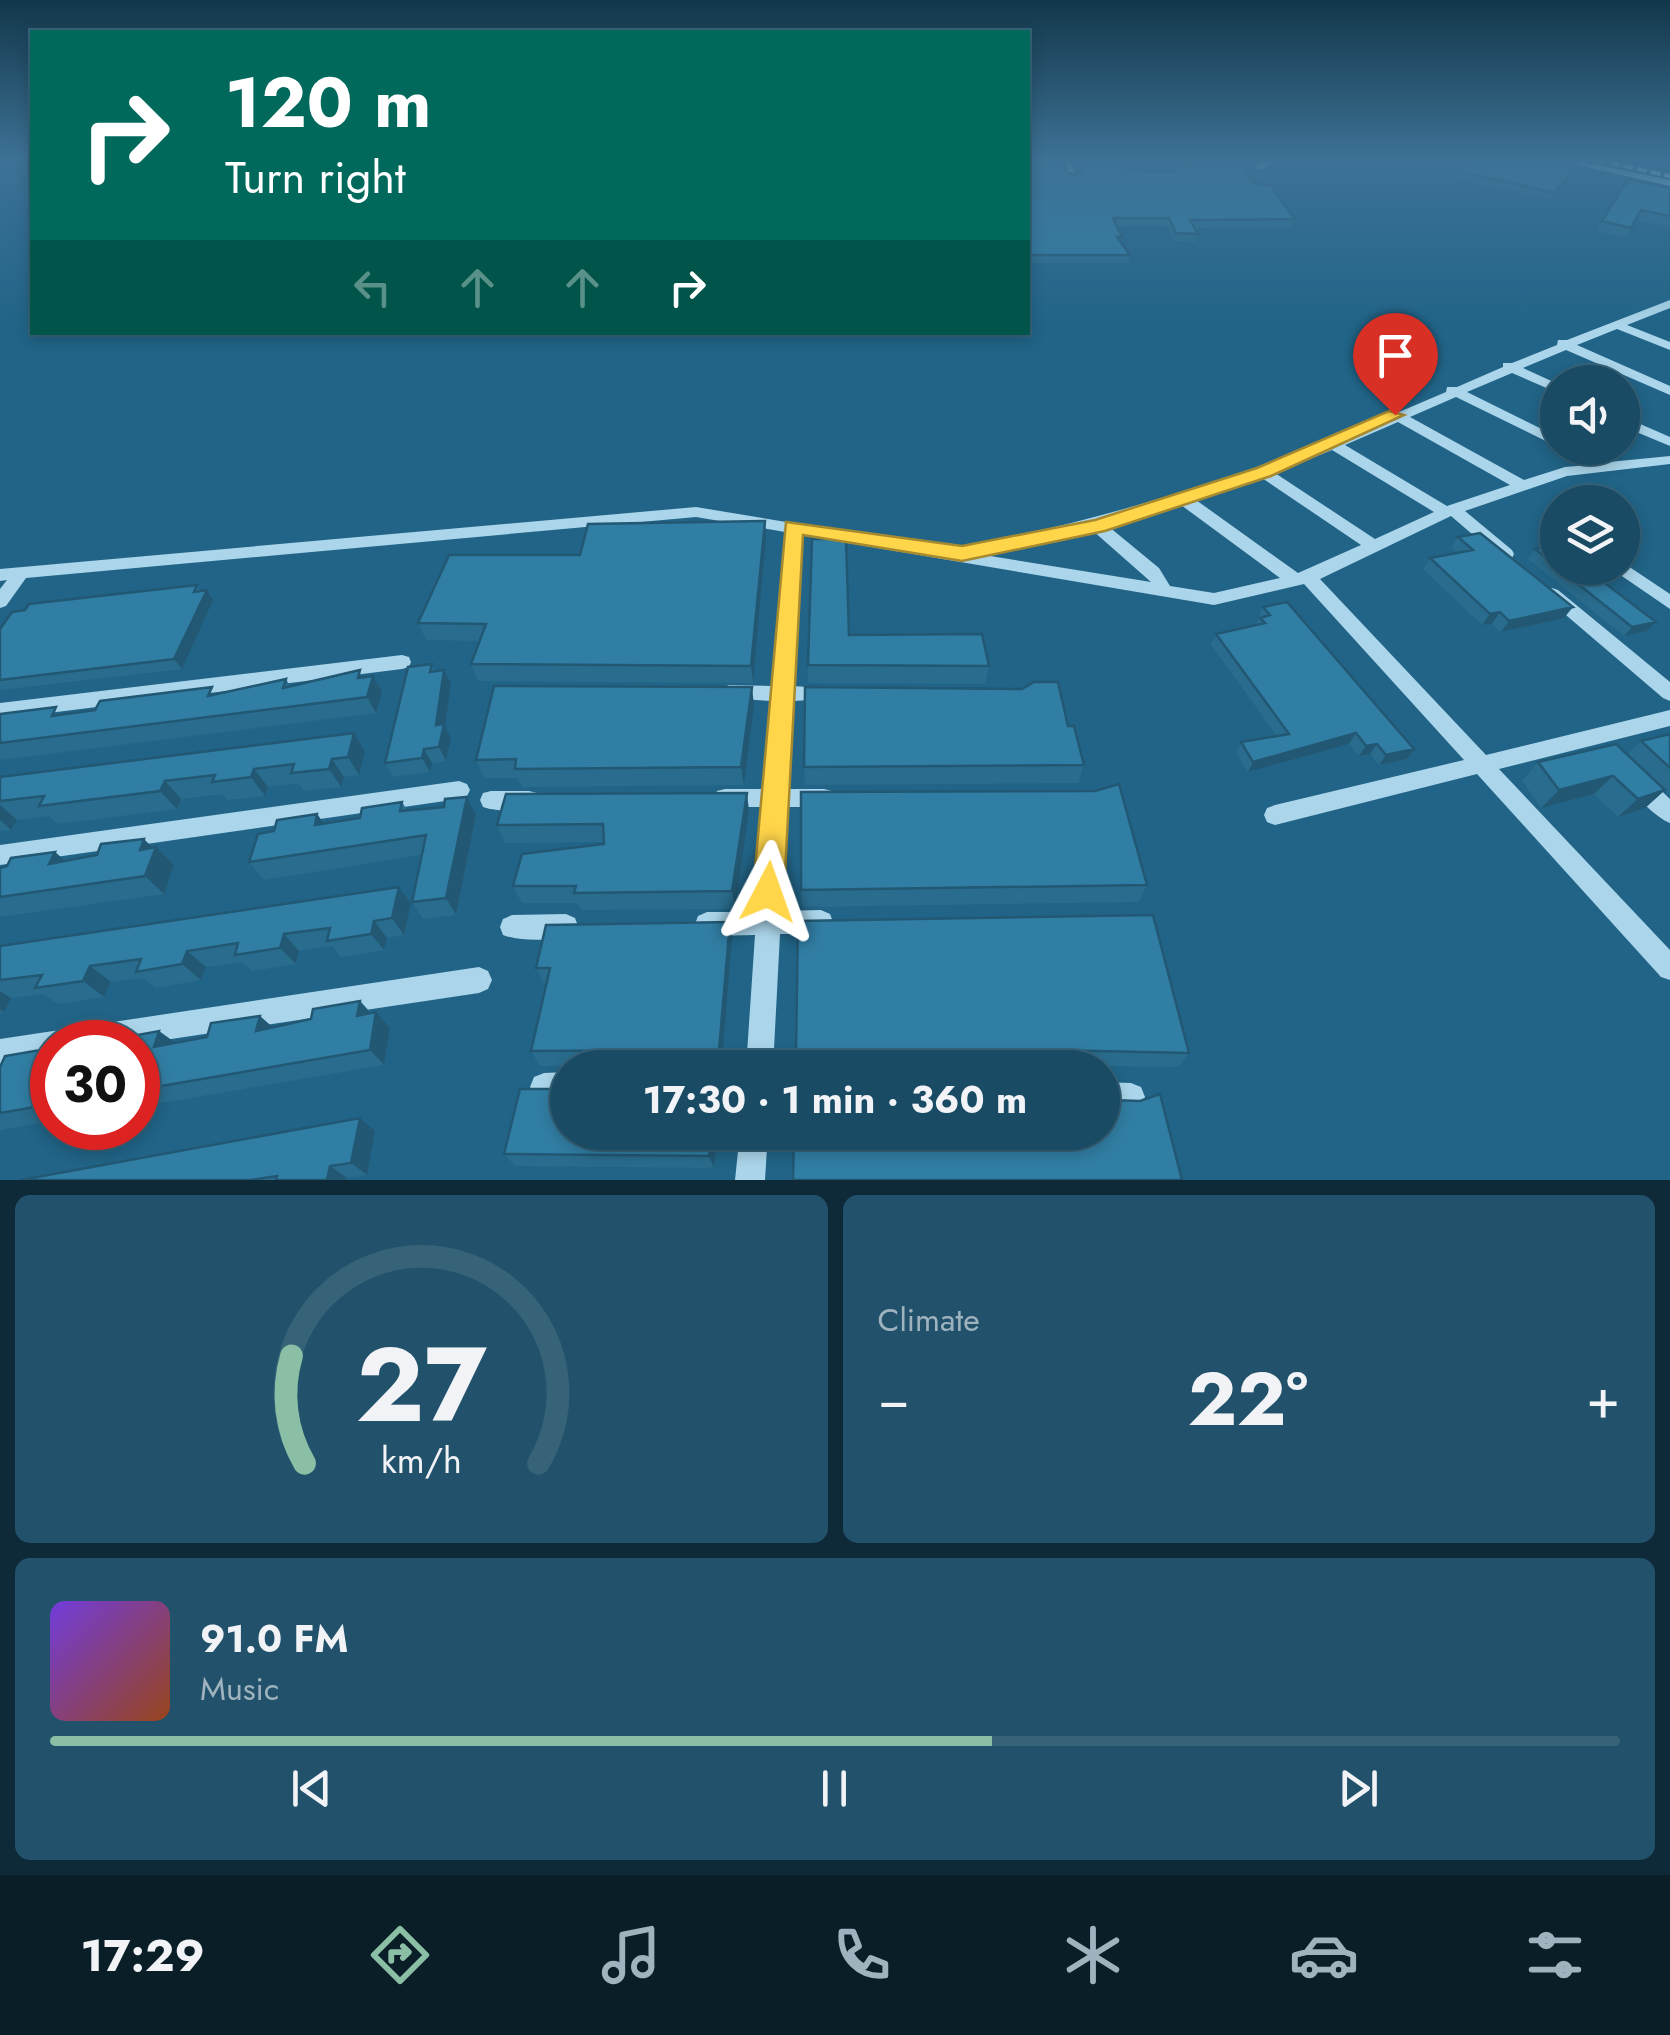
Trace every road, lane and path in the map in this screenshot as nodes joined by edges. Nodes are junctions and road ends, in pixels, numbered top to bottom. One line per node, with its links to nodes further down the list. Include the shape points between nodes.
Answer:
1 (1670, 304): 2 (street)
2 (1615, 324): 3 (street); 4 (street)
3 (1562, 343): 5 (street); 8 (street)
4 (1670, 346)
5 (1508, 366): 6 (street); 7 (street)
6 (1540, 381)
7 (1452, 390): 9 (street); 11 (street)
8 (1670, 391)
9 (1395, 415): 12 (street); 17 (street)
10 (1640, 428): 13 (street)
11 (1540, 434)
12 (1331, 442): 16 (street); 19 (street)
13 (1670, 442)
14 (1670, 460): 15 (street)
15 (1605, 466): 17 (street)
16 (1264, 472): 18 (street); 22 (street)
17 (1522, 486): 19 (street)
18 (1182, 498): 20 (street); 26 (street)
19 (1450, 511): 22 (street); 33 (street)
20 (1098, 526): 23 (street); 28 (street, via 1153,572)
21 (793, 527): 23 (street); 24 (street, via 696,512); 34 (street)
22 (1374, 546): 26 (street)
23 (962, 554): 28 (street)
24 (22, 572): 25 (street); 29 (street)
25 (0, 574)
26 (1302, 578): 28 (street, via 1214,599); 39 (street)
27 (1640, 581): 30 (street)
28 (1166, 593)
29 (0, 602)
30 (1670, 603)
31 (402, 662): 36 (street)
32 (702, 693): 34 (street)
33 (1670, 693)
34 (780, 694): 35 (street); 42 (street)
35 (860, 694)
36 (0, 711)
37 (1670, 718): 38 (street)
38 (1605, 751): 39 (street); 46 (street)
39 (1479, 765): 47 (street); 54 (street)
40 (459, 790): 48 (street)
41 (699, 798): 42 (street)
42 (774, 798): 43 (street); 50 (street)
43 (853, 798)
44 (491, 800): 45 (street)
45 (548, 800)
46 (1670, 813)
47 (1275, 815)
48 (0, 855)
49 (843, 922): 50 (street)
50 (766, 923): 51 (street); 58 (street)
51 (688, 924)
52 (590, 926): 53 (street)
53 (512, 927)
54 (1670, 968)
55 (479, 980): 56 (street)
56 (160, 1028)
57 (30, 1047): 59 (street)
58 (760, 1050)
59 (0, 1052)
60 (752, 1150): 61 (street)
61 (750, 1180)

